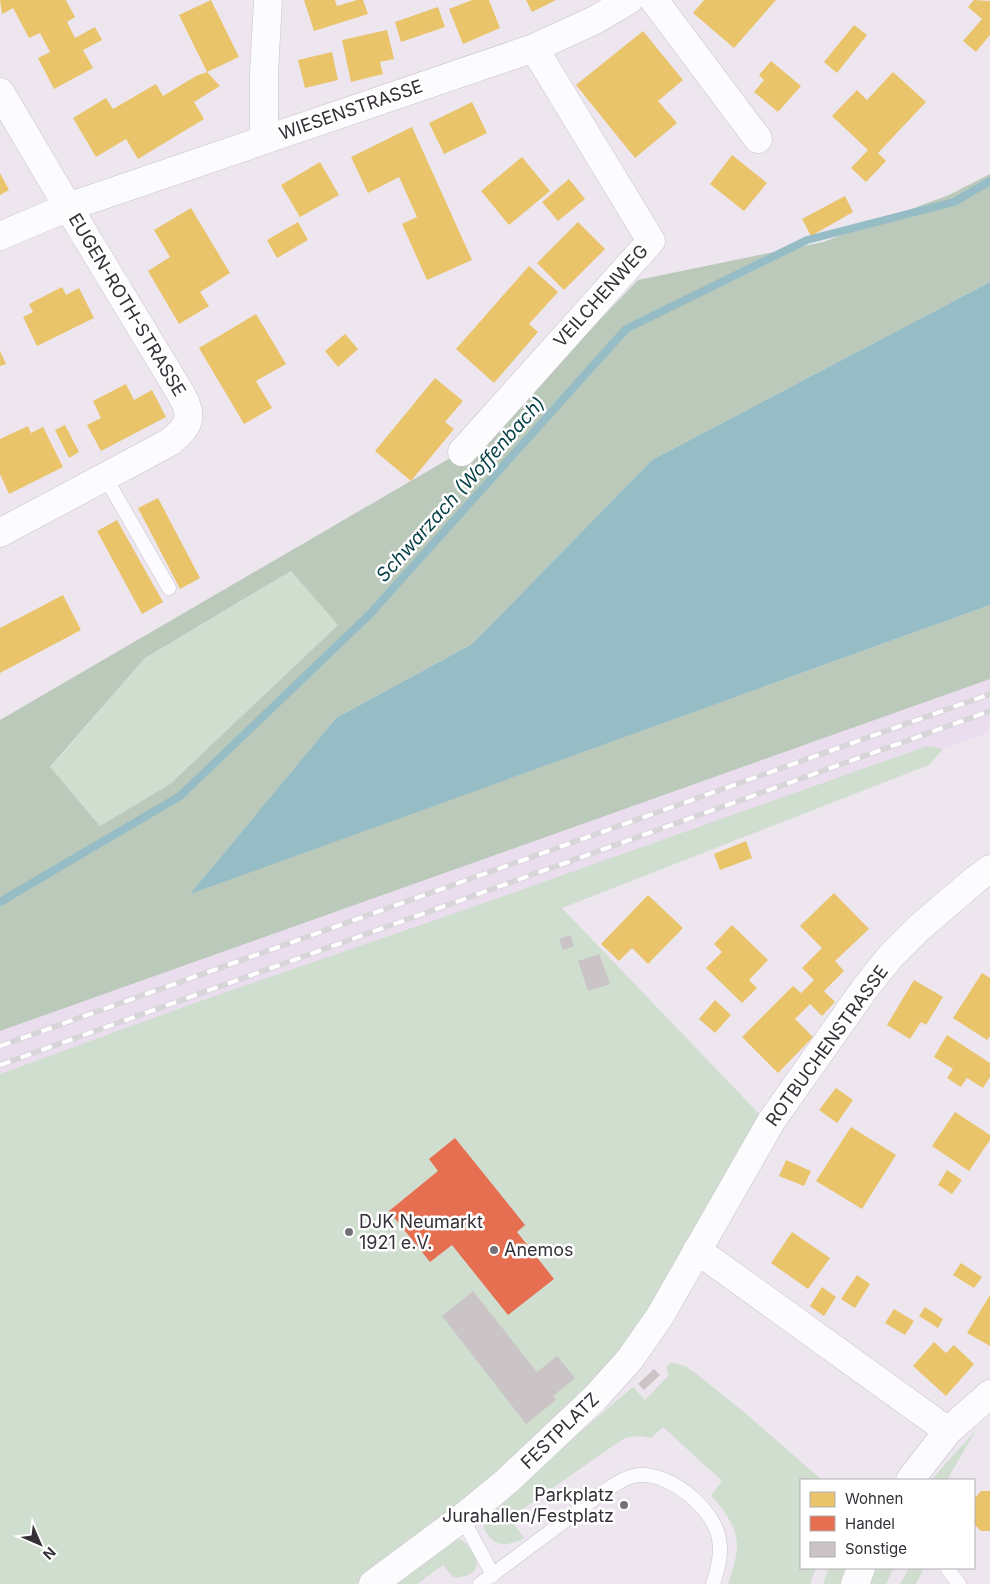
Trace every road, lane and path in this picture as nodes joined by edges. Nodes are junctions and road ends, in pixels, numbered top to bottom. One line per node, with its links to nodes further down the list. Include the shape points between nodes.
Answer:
1 (268, 0): 6 (street)
2 (629, 0): 4 (street, WIESENSTRASSE, via 595,20)
3 (654, 0): 7 (street)
4 (534, 48): 6 (street, WIESENSTRASSE); 10 (street, VEILCHENWEG, via 651,241)
5 (0, 92): 8 (street, EUGEN-ROTH-STRASSE)
6 (264, 139): 8 (street, WIESENSTRASSE)
7 (758, 139)
8 (68, 207): 9 (street, WIESENSTRASSE); 11 (street, EUGEN-ROTH-STRASSE, via 189,407 182,432 170,442)
9 (0, 236)
10 (462, 452)
11 (105, 477): 12 (street, EUGEN-ROTH-STRASSE); 13 (lane)
12 (0, 533)
13 (169, 588)
14 (990, 869): 15 (street, ROTBUCHENSTRASSE, via 920,927 866,987 772,1120)
15 (697, 1250): 16 (street, ROTBUCHENSTRASSE); 18 (street)
16 (660, 1316): 20 (street, FESTPLATZ, via 630,1359 595,1398 514,1475)
17 (990, 1394): 18 (street)
18 (948, 1431): 19 (street)
19 (911, 1479)
20 (462, 1518): 23 (lane); 24 (street, FESTPLATZ)
21 (862, 1569): 27 (street)
22 (948, 1569): 28 (lane)
23 (493, 1575): 25 (lane); 26 (lane, via 602,1493 622,1480 640,1475 672,1482 714,1522 721,1554)
24 (373, 1584)
25 (480, 1584)
26 (713, 1584)
27 (854, 1584)
28 (960, 1584)

